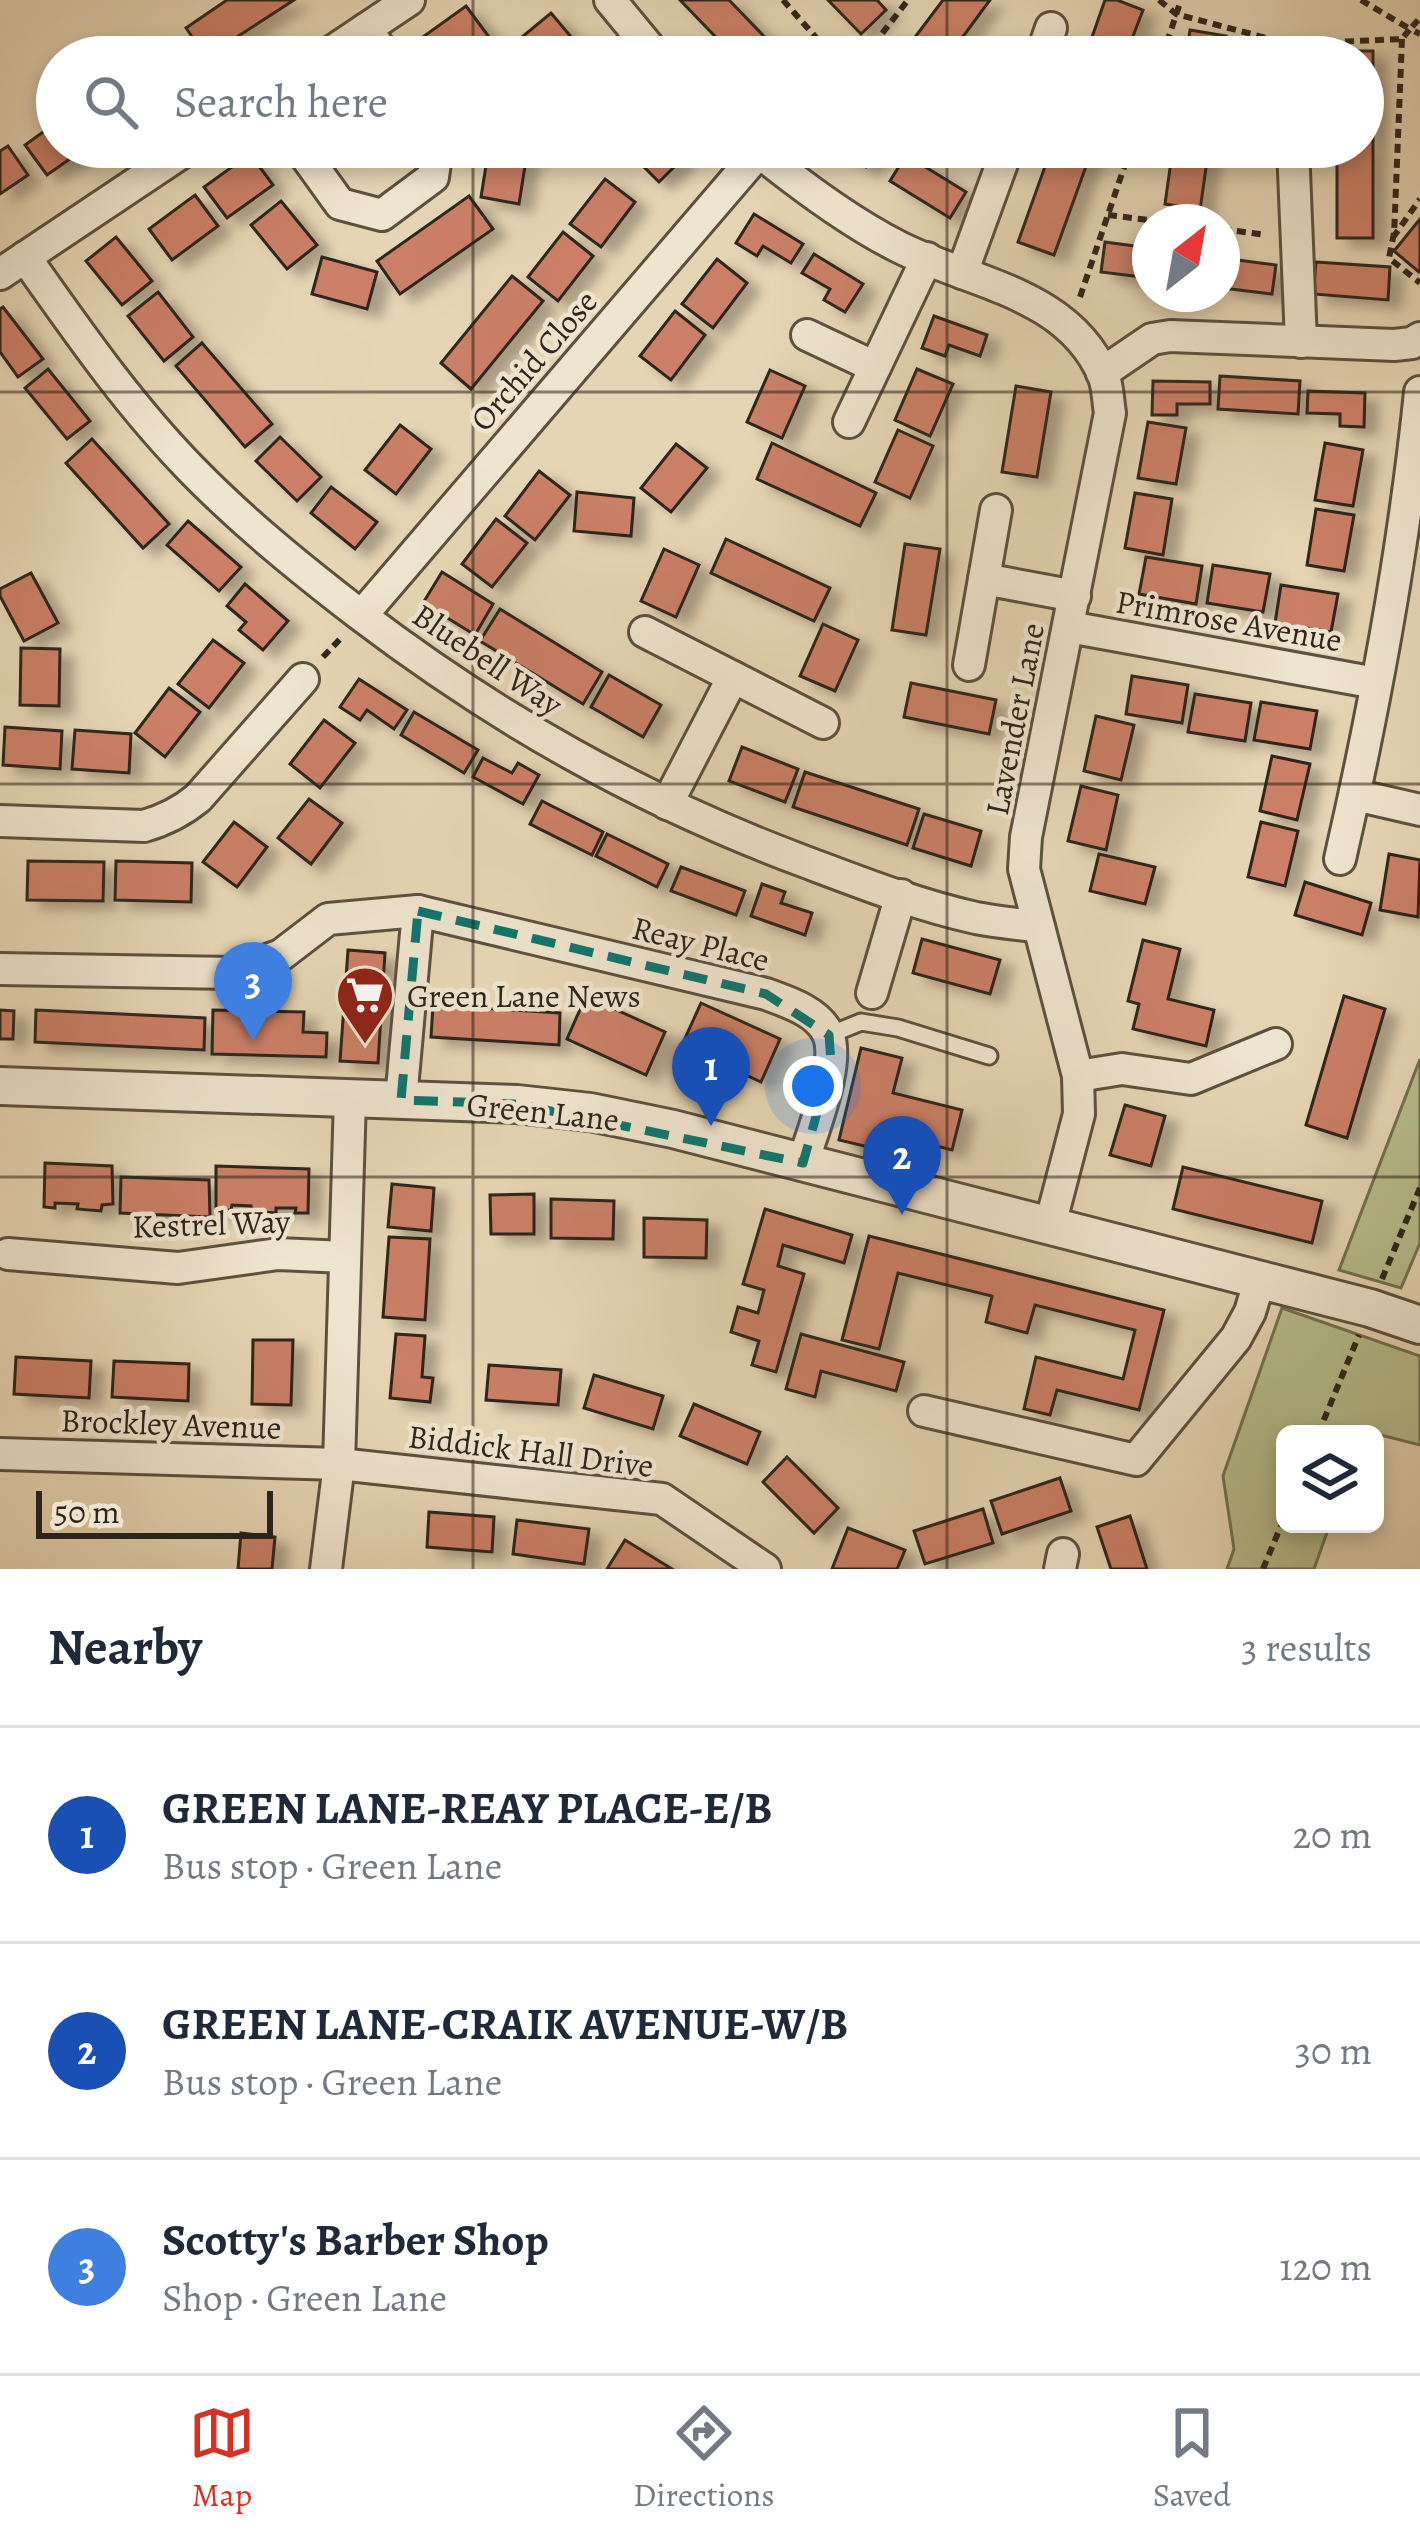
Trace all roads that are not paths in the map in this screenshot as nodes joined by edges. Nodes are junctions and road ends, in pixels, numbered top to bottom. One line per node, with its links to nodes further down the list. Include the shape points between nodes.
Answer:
1 (409, 0): 3 (street)
2 (617, 2): 6 (street)
3 (366, 28): 4 (street); 5 (street)
4 (354, 36)
5 (372, 36)
6 (642, 36)
7 (159, 168): 15 (street)
8 (313, 168): 9 (street, via 340,204 382,215 433,177)
9 (434, 168)
10 (740, 168): 28 (street, Orchid Close)
11 (779, 168): 14 (street)
12 (1000, 168): 16 (street)
13 (1294, 168): 19 (street)
14 (927, 258): 16 (street); 20 (street)
15 (12, 266): 28 (street, Bluebell Way, via 193,471)
16 (962, 273): 21 (street, via 1045,307)
17 (807, 335): 20 (street)
18 (1420, 338): 19 (street, via 1394,345)
19 (1301, 342): 21 (street, via 1170,336)
20 (875, 367): 23 (street)
21 (1102, 373): 27 (street, Lavender Lane, via 1110,413)
22 (1420, 392): 25 (street, Primrose Avenue)
23 (849, 422)
24 (996, 510): 26 (street)
25 (1409, 556): 33 (street, Primrose Avenue)
26 (984, 579): 27 (street, Primrose Avenue); 30 (street)
27 (1072, 611): 33 (street, Primrose Avenue); 42 (street, Lavender Lane, via 1026,837 1024,869)
28 (362, 616): 36 (street, Bluebell Way, via 496,711)
29 (645, 632): 31 (street)
30 (969, 665)
31 (733, 677): 34 (street); 36 (street)
32 (303, 679): 38 (street, via 182,812 143,826)
33 (1376, 683): 35 (street, Primrose Avenue)
34 (823, 723)
35 (1354, 795): 37 (street); 39 (street, Primrose Avenue)
36 (667, 804): 40 (street, Bluebell Way)
37 (1420, 810)
38 (0, 821)
39 (1340, 860)
40 (901, 895): 42 (street, Bluebell Way); 44 (street)
41 (418, 911): 43 (street, Reay Place, via 328,919 281,955 232,973); 45 (street, Reay Place, via 766,994 794,1004); 51 (street)
42 (1039, 927): 48 (street, Lavender Lane)
43 (0, 969)
44 (872, 994)
45 (829, 1035): 47 (lane, via 861,1022); 52 (street, via 831,1063)
46 (1276, 1045): 48 (street, via 1191,1079 1122,1069)
47 (989, 1056)
48 (1078, 1076): 53 (street, Lavender Lane, via 1079,1114)
49 (0, 1086): 50 (street, Green Lane)
50 (350, 1098): 51 (street, Green Lane); 55 (street)
51 (401, 1100): 52 (street, Green Lane, via 590,1112)
52 (803, 1162): 53 (street, Green Lane)
53 (1050, 1225): 56 (street, Green Lane)
54 (8, 1254): 55 (street, Kestrel Way, via 178,1268 278,1254)
55 (346, 1257): 60 (street)
56 (1260, 1279): 57 (street, Green Lane); 58 (street, via 1236,1338 1136,1460)
57 (1420, 1324)
58 (924, 1411)
59 (0, 1454): 60 (street, Brockley Avenue)
60 (339, 1464): 61 (street); 62 (street, Biddick Hall Drive, via 662,1499)
61 (326, 1569)
62 (766, 1569)

